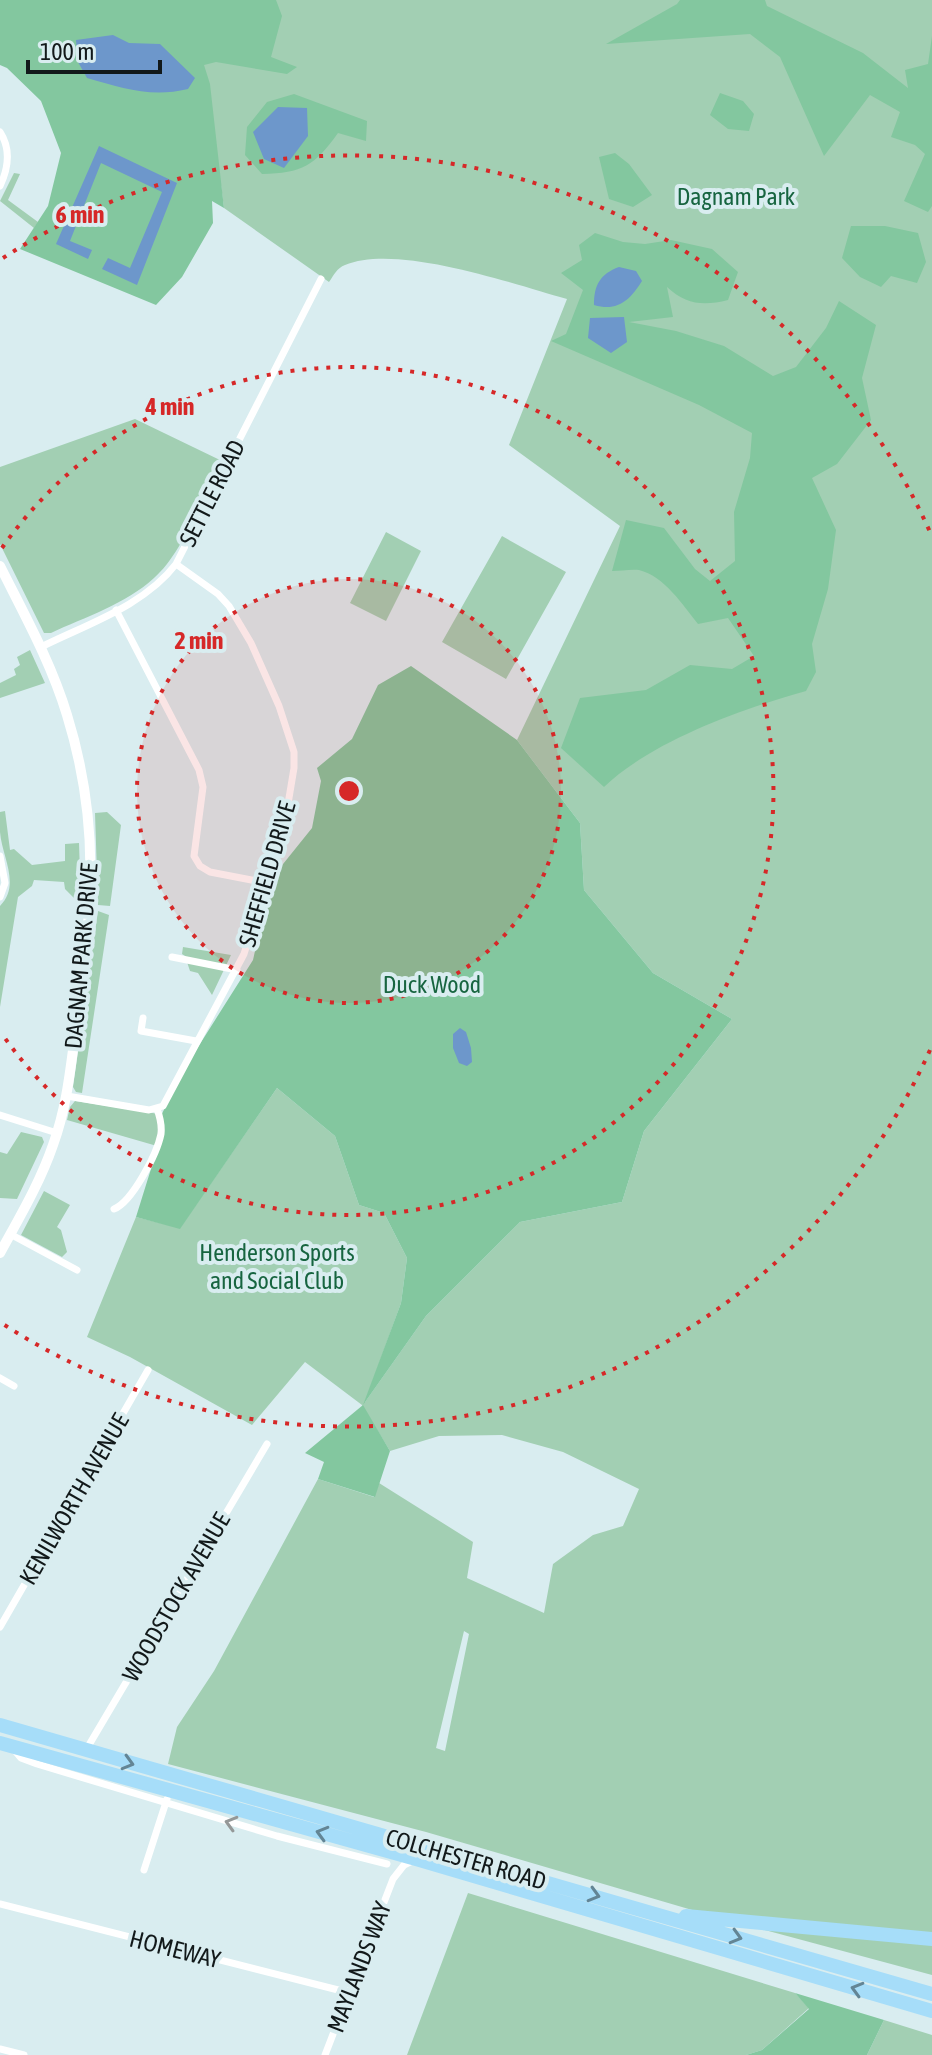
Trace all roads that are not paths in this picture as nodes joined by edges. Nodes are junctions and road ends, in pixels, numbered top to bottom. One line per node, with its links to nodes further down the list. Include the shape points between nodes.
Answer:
1 (0, 132): 2 (street, via 8,163)
2 (0, 186)
3 (321, 279): 4 (street, SETTLE ROAD)
4 (176, 564): 6 (street, SETTLE ROAD, via 150,591); 9 (street, SHEFFIELD DRIVE, via 229,606 265,669 294,752 285,822)
5 (0, 566): 7 (street, DAGNAM PARK DRIVE)
6 (116, 610): 7 (street, SETTLE ROAD); 9 (street, via 199,770 203,787 194,856 210,872)
7 (41, 647): 15 (street, DAGNAM PARK DRIVE, via 74,740 91,845 91,908)
8 (0, 856): 10 (street, via 5,883)
9 (267, 883): 12 (street, SHEFFIELD DRIVE)
10 (0, 897)
11 (172, 957): 12 (street)
12 (237, 970): 14 (street, SHEFFIELD DRIVE)
13 (143, 1018): 14 (street, via 141,1031)
14 (196, 1041): 16 (street, SHEFFIELD DRIVE, via 168,1099)
15 (67, 1096): 16 (street); 18 (street, DAGNAM PARK DRIVE)
16 (157, 1109): 19 (street, via 161,1133 153,1154 137,1185)
17 (0, 1115): 18 (street)
18 (57, 1133): 20 (street, DAGNAM PARK DRIVE)
19 (114, 1209)
20 (10, 1234): 21 (street, DAGNAM PARK DRIVE); 22 (street)
21 (0, 1253)
22 (77, 1270)
23 (148, 1370): 27 (street, KENILWORTH AVENUE)
24 (0, 1378): 25 (street)
25 (14, 1386)
26 (267, 1444): 30 (street, WOODSTOCK AVENUE)
27 (0, 1627)
28 (0, 1725): 30 (highway, COLCHESTER ROAD)
29 (6, 1744): 31 (highway, COLCHESTER ROAD)
30 (86, 1750): 38 (highway, COLCHESTER ROAD, one-way to 38)
31 (168, 1796): 32 (highway, COLCHESTER ROAD, one-way to 31); 34 (street, COLCHESTER ROAD, one-way to 31, via 323,1849); 35 (street)
32 (371, 1847): 33 (highway, COLCHESTER ROAD); 34 (street, MAYLANDS WAY)
33 (412, 1861): 34 (street, COLCHESTER ROAD); 36 (street, MAYLANDS WAY); 42 (highway, COLCHESTER ROAD, one-way to 33)
34 (388, 1865): 36 (street, MAYLANDS WAY)
35 (144, 1870)
36 (393, 1879): 40 (street, MAYLANDS WAY)
37 (0, 1904): 40 (street, HOMEWAY)
38 (661, 1915): 39 (highway); 41 (highway, COLCHESTER ROAD, one-way to 41)
39 (932, 1939)
40 (350, 1993): 45 (street, MAYLANDS WAY)
41 (932, 1994)
42 (932, 2011)
43 (0, 2049): 44 (street)
44 (24, 2055)
45 (325, 2055)

